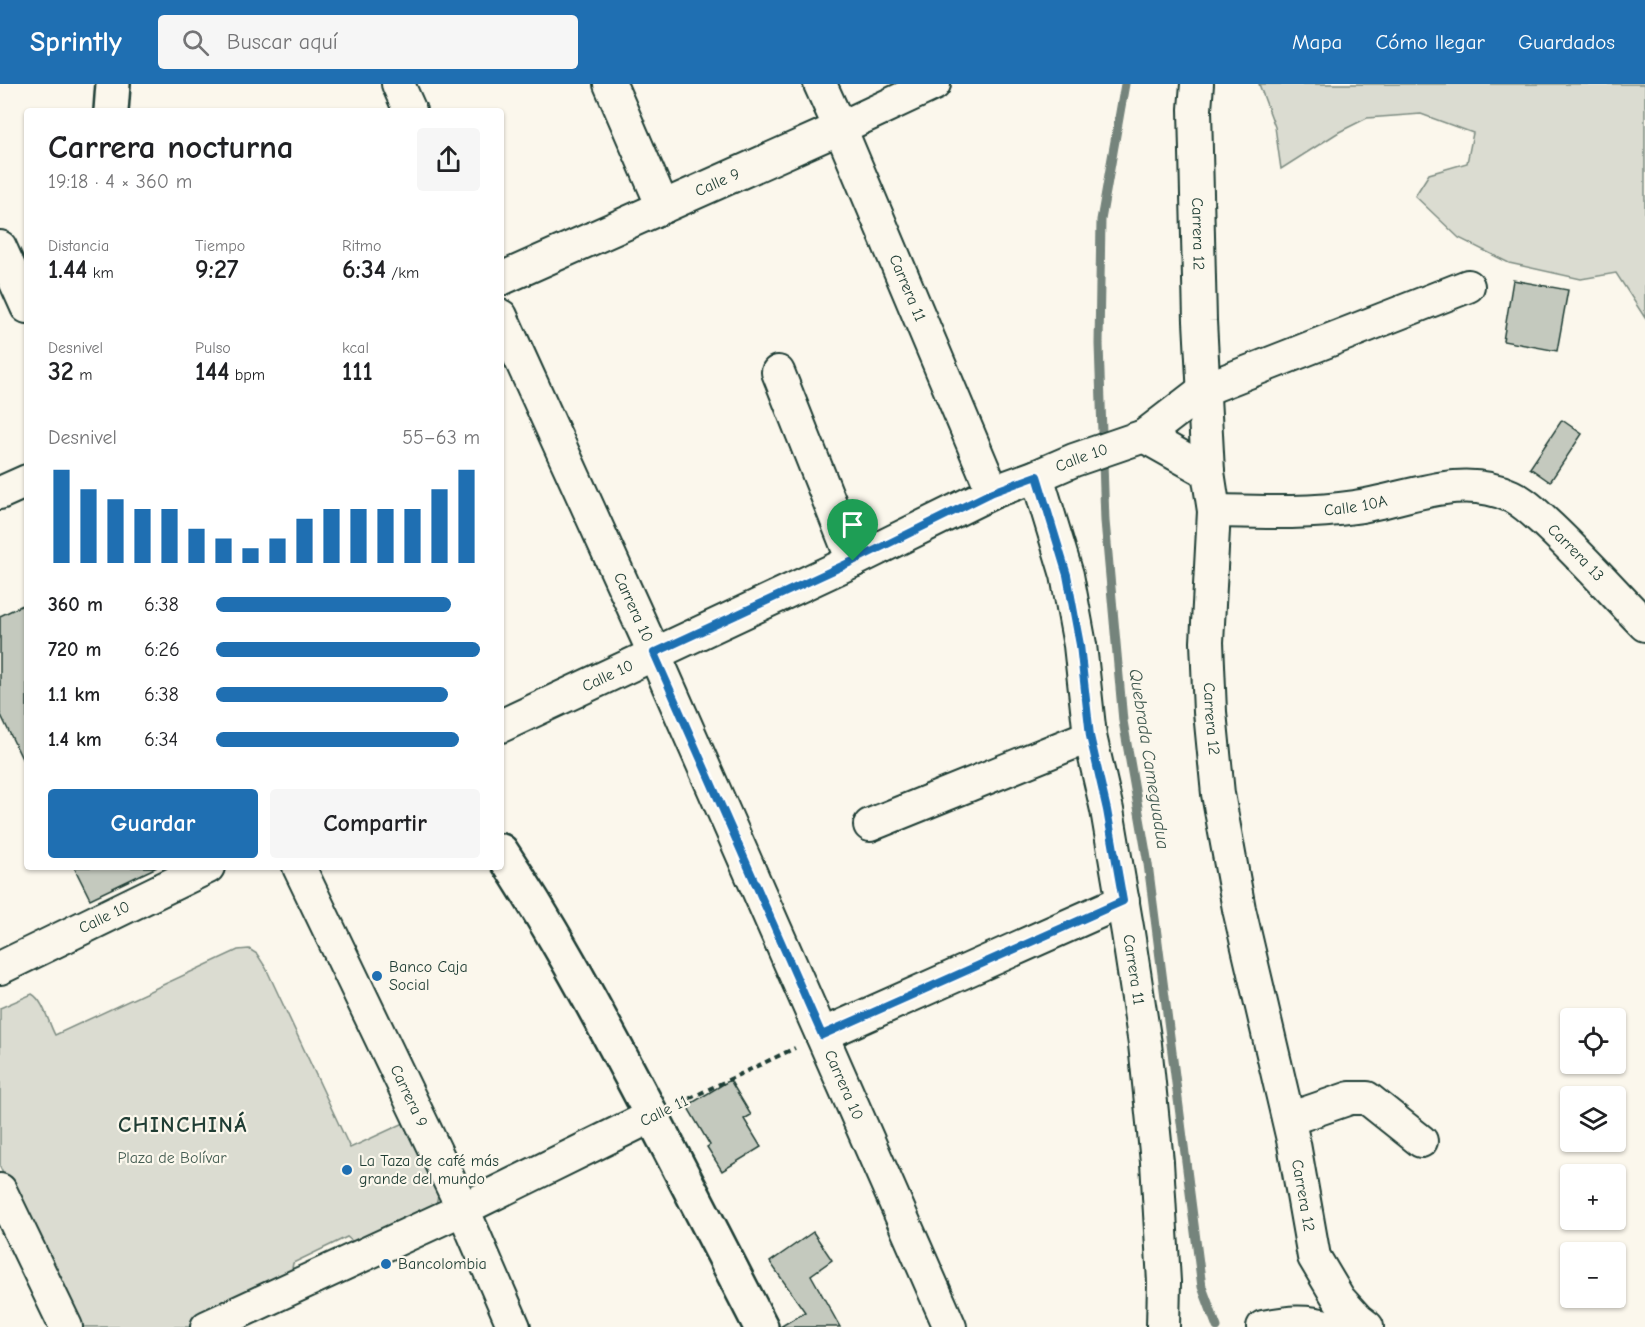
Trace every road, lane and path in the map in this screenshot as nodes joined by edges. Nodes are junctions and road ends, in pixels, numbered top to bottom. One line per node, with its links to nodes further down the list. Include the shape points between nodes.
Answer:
1 (113, 84): 7 (main road)
2 (398, 84): 8 (street)
3 (610, 84): 10 (street)
4 (820, 84): 9 (street, Carrera 11)
5 (934, 84): 9 (street, Calle 9)
6 (1197, 84): 17 (street, Carrera 12, via 1200,321)
7 (111, 108)
8 (409, 108)
9 (840, 128): 10 (street, Calle 9); 23 (street, Carrera 11)
10 (663, 207): 12 (street, Calle 9)
11 (0, 247): 14 (street)
12 (504, 278)
13 (1468, 286): 17 (street, Calle 10)
14 (24, 300)
15 (504, 323): 28 (street, Carrera 10)
16 (778, 372): 26 (street)
17 (1205, 390): 18 (street, Calle 10); 19 (street, Carrera 12)
18 (1131, 440): 19 (street); 20 (street, Calle 10)
19 (1208, 472): 25 (street, Carrera 12)
20 (1037, 476): 23 (street, Calle 10); 30 (street, Carrera 11, via 1067,575)
21 (24, 482): 24 (street)
22 (1497, 490): 25 (street, Calle 10A, via 1431,489 1356,507 1296,513); 27 (street, Carrera 13, via 1529,508 1562,538)
23 (993, 492): 26 (street, Calle 10)
24 (0, 493)
25 (1214, 511): 39 (street, Carrera 12, via 1207,642 1218,794 1239,909)
26 (853, 561): 28 (street, Calle 10)
27 (1645, 625)
28 (654, 653): 29 (street, Calle 10); 37 (street, Carrera 10)
29 (504, 725)
30 (1090, 736): 31 (street); 35 (street, Carrera 11)
31 (870, 825)
32 (504, 855): 38 (main road, via 560,947)
33 (202, 870): 36 (street, Calle 10)
34 (300, 870): 42 (street, Carrera 9)
35 (1123, 901): 37 (street); 48 (street, Carrera 11, via 1145,1044 1157,1162)
36 (0, 968)
37 (822, 1035): 38 (path, Calle 11); 47 (street, Carrera 10)
38 (652, 1116): 42 (street, Calle 11); 46 (main road)
39 (1289, 1119): 40 (street, via 1350,1098 1367,1098); 51 (street, Carrera 12, via 1314,1257 1339,1299)
40 (1421, 1142)
41 (0, 1190): 43 (street)
42 (463, 1209): 44 (street, Calle 11); 45 (street, Carrera 9)
43 (66, 1327)
44 (207, 1327)
45 (514, 1327)
46 (761, 1327)
47 (950, 1327)
48 (1163, 1327)
49 (1263, 1327): 50 (street, via 1291,1322)
50 (1330, 1327)
51 (1367, 1327)

